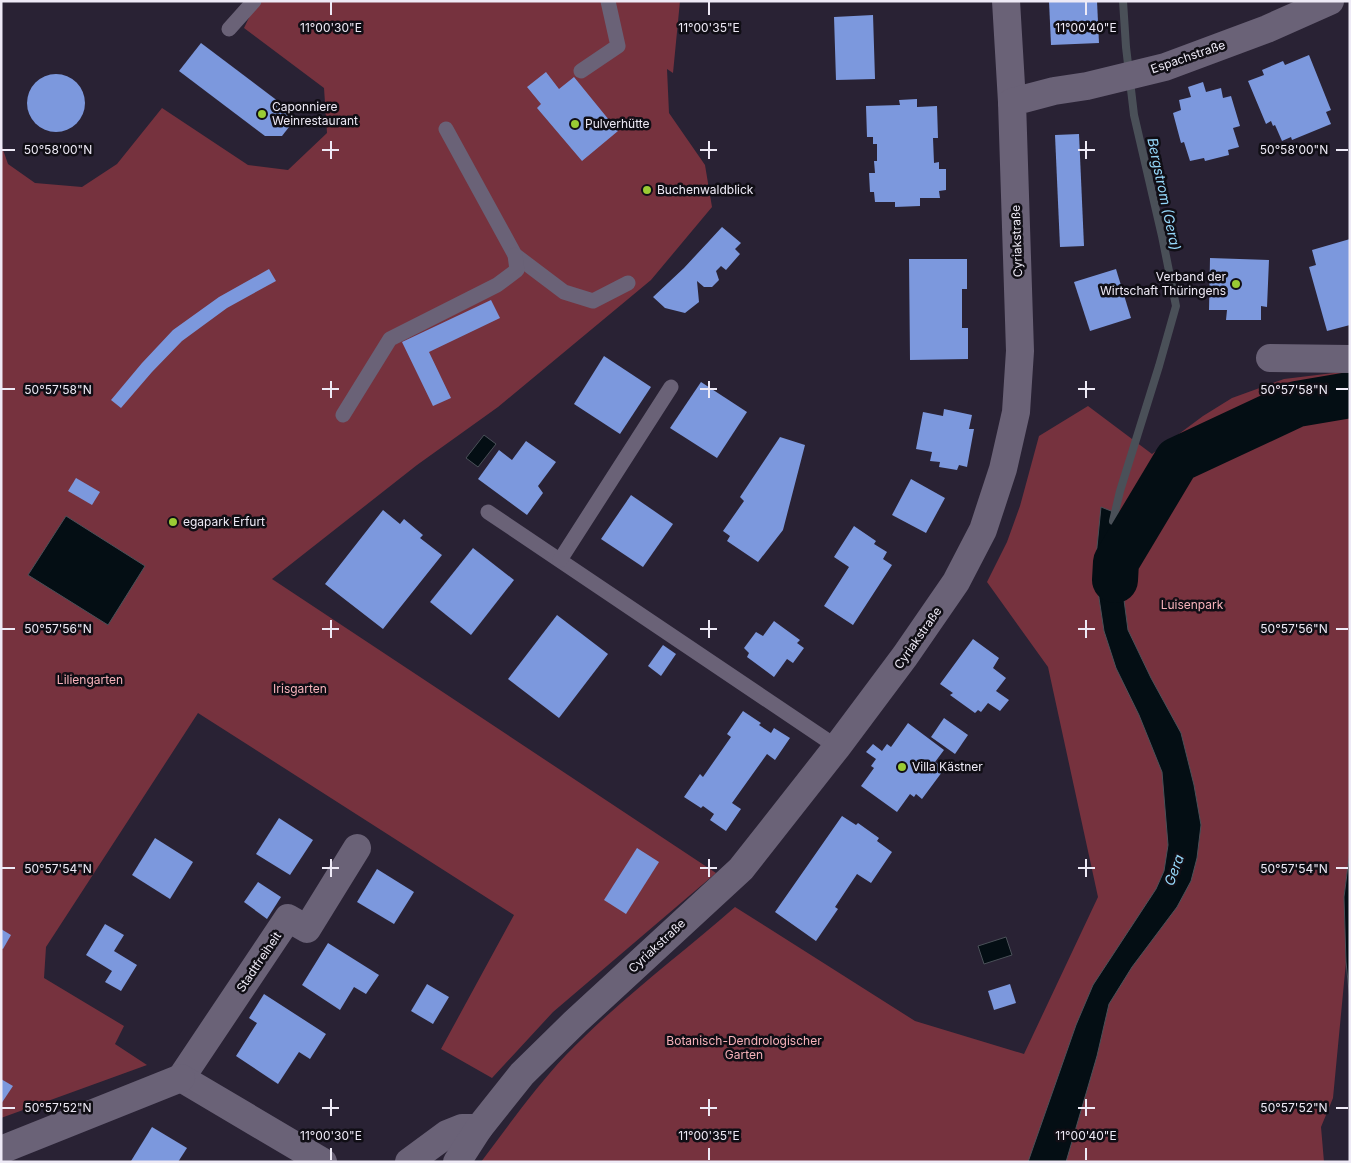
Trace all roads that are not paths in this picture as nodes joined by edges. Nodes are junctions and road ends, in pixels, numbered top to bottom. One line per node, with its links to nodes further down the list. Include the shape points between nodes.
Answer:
1 (254, 1): 5 (lane)
2 (608, 1): 6 (lane, via 618,46)
3 (1006, 1): 7 (street, Cyriakstraße)
4 (1330, 1): 7 (street, Espachstraße, via 1267,29 1165,67)
5 (229, 29)
6 (581, 71)
7 (1012, 102): 17 (street, Cyriakstraße, via 1020,352 1016,412 1004,469 983,530 956,582)
8 (446, 129): 9 (lane)
9 (515, 255): 10 (lane, via 564,292 593,301); 14 (lane, via 518,270 497,285 390,339)
10 (628, 283)
11 (1270, 358): 12 (street)
12 (1350, 358)
13 (672, 387): 16 (lane)
14 (343, 415)
15 (488, 512): 16 (lane)
16 (560, 560): 17 (lane)
17 (838, 747): 20 (street, Cyriakstraße, via 741,869 575,1022 529,1068)
18 (358, 848): 19 (street, Stadtfreiheit, via 307,929 288,918)
19 (181, 1078): 21 (street); 22 (street)
20 (479, 1128): 23 (street, via 462,1128 447,1134); 24 (street, Cyriakstraße)
21 (1, 1150)
22 (322, 1162)
23 (409, 1162)
24 (457, 1162)

